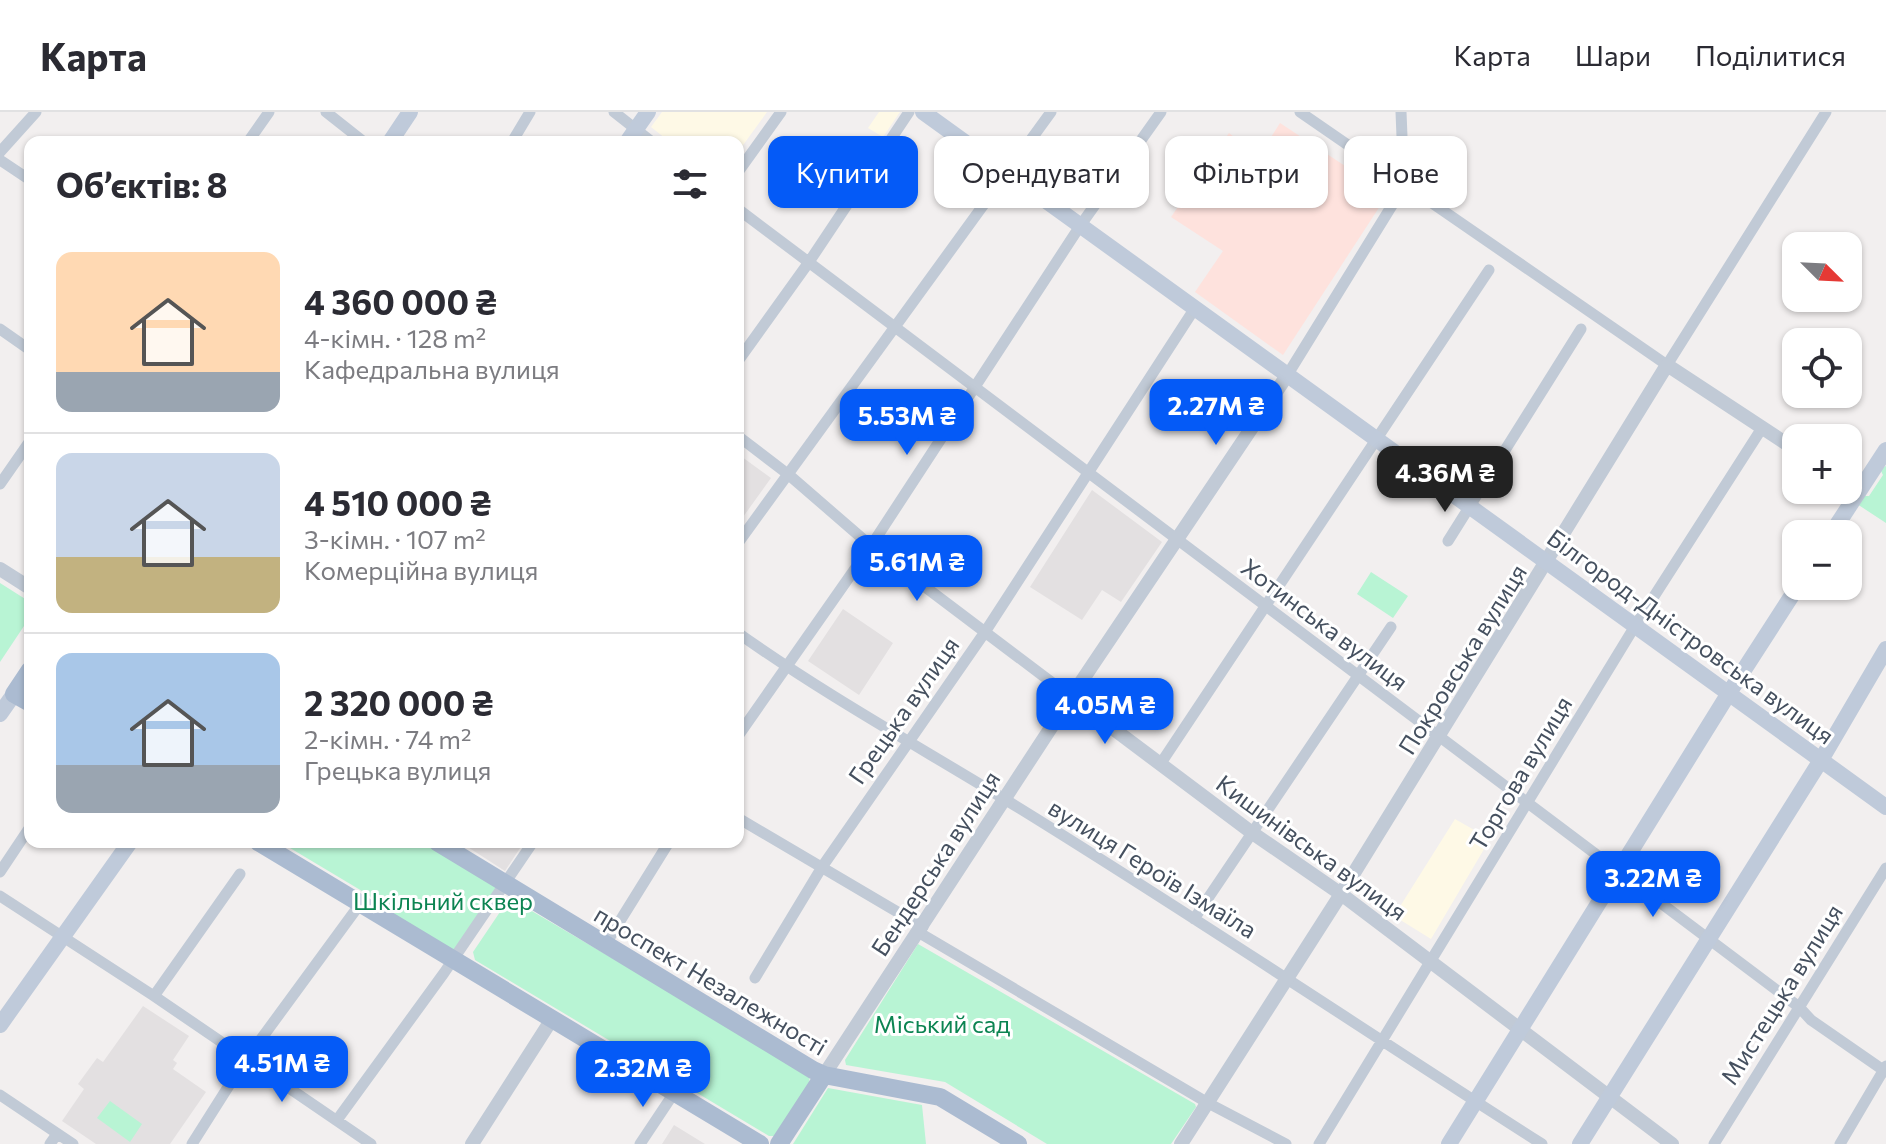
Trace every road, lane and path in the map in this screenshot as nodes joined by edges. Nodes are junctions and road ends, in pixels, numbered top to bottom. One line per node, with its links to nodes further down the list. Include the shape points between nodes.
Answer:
1 (36, 112): 25 (street)
2 (269, 112): 16 (street)
3 (326, 112): 17 (street)
4 (410, 112): 18 (main road)
5 (530, 112): 19 (street)
6 (614, 112): 20 (street)
7 (648, 112): 20 (main road)
8 (781, 112): 27 (street)
9 (909, 112): 35 (street)
10 (923, 112): 21 (main road, Білгород-Дністровська вулиця)
11 (1051, 112): 22 (street)
12 (1161, 112): 34 (street)
13 (1300, 112): 24 (street)
14 (1401, 112): 23 (street)
15 (1826, 112): 43 (street, Покровська вулиця)
16 (252, 136)
17 (356, 136)
18 (394, 136)
19 (516, 136)
20 (631, 136)
21 (956, 136)
22 (1034, 136)
23 (1402, 136)
24 (1344, 143)
25 (0, 152)
26 (0, 160): 28 (street)
27 (744, 164)
28 (24, 176)
29 (982, 208): 38 (street)
30 (1056, 208): 34 (main road, Білгород-Дністровська вулиця)
31 (1390, 208): 44 (street, Бендерська вулиця)
32 (1436, 208): 43 (street)
33 (744, 213): 35 (street, Хотинська вулиця)
34 (1080, 226): 37 (main road, Білгород-Дністровська вулиця); 45 (street)
35 (809, 262): 38 (street, Хотинська вулиця); 42 (street)
36 (1489, 270): 47 (street)
37 (1195, 308): 44 (main road, Білгород-Дністровська вулиця); 52 (street, Грецька вулиця)
38 (894, 328): 45 (street, Хотинська вулиця); 53 (street)
39 (0, 329): 41 (street)
40 (1581, 329): 56 (street)
41 (24, 346)
42 (744, 353)
43 (1667, 365): 46 (street); 61 (street, Покровська вулиця)
44 (1288, 374): 47 (main road, Білгород-Дністровська вулиця); 58 (street, Бендерська вулиця)
45 (972, 387): 52 (street, Хотинська вулиця); 60 (street)
46 (1762, 428): 49 (street); 66 (street, Торгова вулиця)
47 (1377, 439): 56 (main road, Білгород-Дністровська вулиця); 65 (street)
48 (744, 441): 53 (street, Кишинівська вулиця)
49 (1782, 441)
50 (24, 450): 55 (street)
51 (1886, 450): 54 (main road)
52 (1086, 473): 58 (street, Хотинська вулиця); 68 (street, Грецька вулиця)
53 (789, 475): 57 (street); 60 (street, Кишинівська вулиця)
54 (1862, 477)
55 (0, 484)
56 (1471, 507): 59 (street); 61 (main road, Білгород-Дністровська вулиця)
57 (744, 535)
58 (1177, 541): 65 (street, Хотинська вулиця); 75 (street, Бендерська вулиця)
59 (1448, 541)
60 (871, 546): 68 (street, Кишинівська вулиця); 71 (street)
61 (1548, 561): 66 (main road, Білгород-Дністровська вулиця); 78 (street, Покровська вулиця)
62 (0, 569): 63 (street)
63 (24, 584)
64 (1789, 600): 73 (main road)
65 (1267, 607): 72 (street, Хотинська вулиця); 81 (street)
66 (1635, 626): 73 (main road, Білгород-Дністровська вулиця); 83 (street, Торгова вулиця)
67 (1391, 627): 72 (street)
68 (985, 632): 75 (street, Кишинівська вулиця); 79 (street, Грецька вулиця)
69 (744, 637): 71 (street, вулиця Героїв Ізмаїла)
70 (1886, 649): 80 (main road)
71 (785, 666): 77 (street); 79 (street, вулиця Героїв Ізмаїла)
72 (1358, 678): 78 (street, Хотинська вулиця); 86 (street)
73 (1729, 693): 80 (main road, Білгород-Дністровська вулиця); 95 (main road)
74 (16, 695): 76 (main road)
75 (1071, 697): 81 (street, Кишинівська вулиця); 82 (street, Бендерська вулиця)
76 (0, 714)
77 (744, 727)
78 (1439, 738): 83 (street, Хотинська вулиця); 99 (street, Покровська вулиця)
79 (906, 742): 82 (street, вулиця Героїв Ізмаїла); 93 (street, Грецька вулиця)
80 (1821, 760): 84 (main road, Білгород-Дністровська вулиця); 105 (main road)
81 (1161, 763): 86 (street, Кишинівська вулиця)
82 (1005, 800): 102 (street, вулиця Героїв Ізмаїла); 103 (street, Бендерська вулиця)
83 (1527, 804): 95 (street, Хотинська вулиця); 108 (street, Торгова вулиця)
84 (1886, 807)
85 (744, 822): 93 (street)
86 (1251, 832): 99 (street, Кишинівська вулиця); 102 (street)
87 (24, 836): 96 (street)
88 (126, 848): 104 (main road)
89 (268, 848): 101 (main road)
90 (446, 848): 98 (main road, проспект Незалежності)
91 (529, 848): 98 (street)
92 (665, 848): 106 (street)
93 (822, 867): 103 (street); 109 (street, Грецька вулиця)
94 (1886, 868): 112 (street, Мистецька вулиця)
95 (1618, 871): 105 (street, Хотинська вулиця); 115 (main road)
96 (0, 872)
97 (240, 874): 111 (street)
98 (504, 885): 106 (main road, проспект Незалежності); 107 (street)
99 (1341, 894): 108 (street, Кишинівська вулиця); 110 (street, Покровська вулиця)
100 (0, 896): 104 (street)
101 (360, 904): 107 (main road); 117 (street)
102 (1194, 919): 110 (street, вулиця Героїв Ізмаїла)
103 (921, 929): 119 (street, Бендерська вулиця); 124 (street)
104 (62, 937): 111 (street); 114 (main road)
105 (1709, 939): 112 (street, Хотинська вулиця); 122 (main road)
106 (605, 945): 119 (main road, проспект Незалежності)
107 (453, 960): 113 (main road); 125 (street)
108 (1430, 961): 115 (street, Кишинівська вулиця); 116 (street, Торгова вулиця)
109 (755, 978)
110 (1287, 980): 116 (street, вулиця Героїв Ізмаїла); 124 (street, Покровська вулиця)
111 (154, 996): 117 (street)
112 (1799, 1007): 118 (street, Хотинська вулиця); 142 (street, Мистецька вулиця)
113 (552, 1019): 120 (main road); 130 (street)
114 (0, 1025)
115 (1521, 1029): 122 (street, Кишинівська вулиця); 123 (main road)
116 (1380, 1041): 123 (street, вулиця Героїв Ізмаїла); 137 (street, Торгова вулиця)
117 (247, 1059): 125 (street); 128 (street)
118 (1885, 1069): 143 (street)
119 (824, 1075): 133 (main road, Бендерська вулиця); 134 (main road, проспект Незалежності, via 940,1097)
120 (674, 1093): 131 (street); 132 (main road)
121 (0, 1095): 126 (street)
122 (1609, 1097): 140 (main road); 141 (street, Кишинівська вулиця)
123 (1476, 1102): 138 (main road); 139 (street, вулиця Героїв Ізмаїла)
124 (1208, 1103): 135 (street, Покровська вулиця); 136 (street)
125 (337, 1120): 129 (street)
126 (53, 1139): 127 (street)
127 (73, 1144)
128 (192, 1144)
129 (371, 1144)
130 (472, 1144)
131 (640, 1144)
132 (760, 1144)
133 (779, 1144)
134 (1018, 1144)
135 (1181, 1144)
136 (1286, 1144)
137 (1319, 1144)
138 (1449, 1144)
139 (1542, 1144)
140 (1580, 1144)
141 (1672, 1144)
142 (1714, 1144)
143 (1840, 1144)

